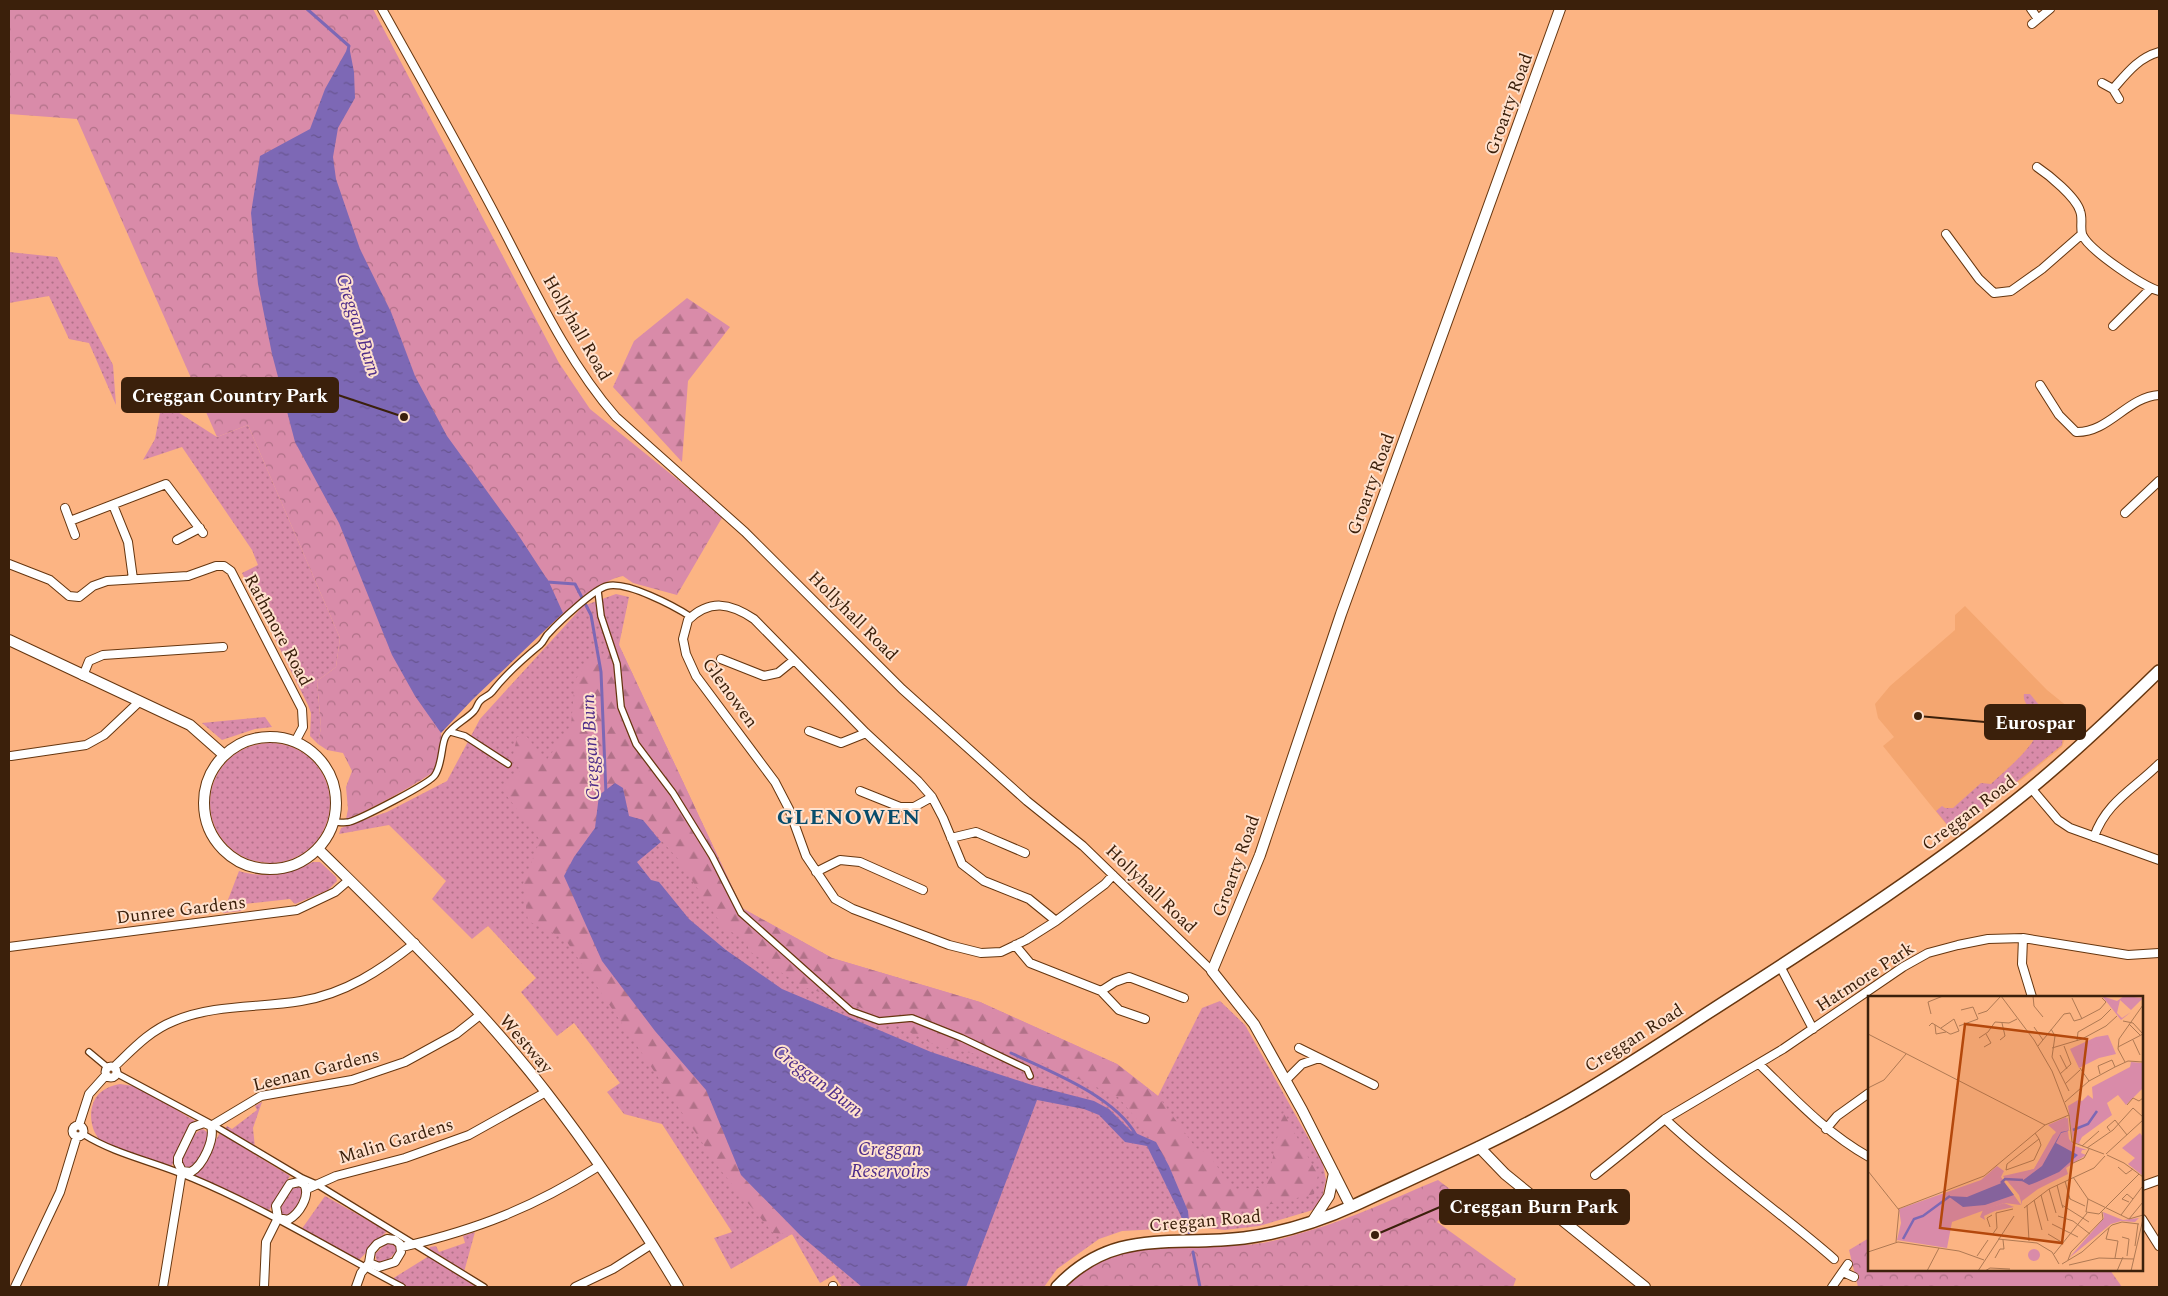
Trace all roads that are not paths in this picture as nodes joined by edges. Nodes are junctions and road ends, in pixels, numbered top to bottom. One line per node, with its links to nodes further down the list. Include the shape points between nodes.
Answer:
1 (382, 9): 53 (street, Hollyhall Road, via 531,282 599,397 616,417 745,532 902,689)
2 (1560, 9): 63 (street, Groarty Road, via 1338,623 1260,855)
3 (2031, 9): 4 (street, via 2035,21)
4 (2050, 9)
5 (2159, 52): 7 (street, via 2132,66)
6 (2102, 83): 7 (street)
7 (2113, 89): 8 (street)
8 (2119, 98)
9 (2037, 167): 11 (street, via 2059,185 2080,210)
10 (1946, 234): 11 (street, via 1979,280 1994,293 2011,291 2042,270)
11 (2082, 234): 12 (street, via 2089,244)
12 (2151, 288): 13 (street); 14 (street)
13 (2159, 290)
14 (2113, 326)
15 (2040, 385): 16 (street, via 2076,432 2095,430 2139,401)
16 (2159, 395)
17 (2159, 481): 20 (street)
18 (113, 505): 21 (street); 23 (street, via 166,484 202,531); 25 (street, via 128,542)
19 (65, 508): 21 (street)
20 (2125, 513)
21 (70, 520): 22 (street)
22 (75, 535)
23 (177, 540)
24 (9, 564): 25 (street, Rathmore Road, via 50,580 70,596 79,597 93,586 107,581)
25 (133, 579): 38 (street, Rathmore Road, via 188,576 216,566 224,566 231,571 302,709 303,727)
26 (598, 591): 27 (street, via 615,586 641,593 669,603); 36 (street, via 567,614); 75 (street, via 601,616 617,664 620,707 636,744 712,856 741,913 851,1010 879,1021 912,1018 1027,1069)
27 (691, 617): 31 (street, via 714,606 737,608 754,619); 52 (street, Glenowen, via 683,639 696,676 775,782)
28 (9, 640): 33 (street)
29 (223, 647): 33 (street, via 103,655 89,661)
30 (721, 659): 31 (street, via 764,676 778,673)
31 (794, 660): 37 (street)
32 (2159, 671): 43 (main road, Creggan Road, via 2086,742)
33 (83, 676): 34 (street)
34 (140, 700): 39 (street, via 190,725); 40 (street, via 104,734 86,745)
35 (809, 731): 37 (street, via 841,743)
36 (451, 732): 41 (street, via 465,736); 46 (street, via 446,736 442,760 434,778 368,814 348,822)
37 (866, 733): 45 (street)
38 (295, 742): 39 (street, via 265,737 250,740); 46 (street, via 309,750 330,774 335,790)
39 (224, 755): 49 (street, via 208,780 204,812 216,841 227,854 241,863 273,870 305,860)
40 (11, 756)
41 (508, 764)
42 (2159, 764): 47 (street, via 2109,808)
43 (2031, 788): 47 (street, via 2058,820); 62 (main road, Creggan Road, via 1882,898)
44 (860, 791): 45 (street, via 900,807 914,807)
45 (932, 797): 48 (street)
46 (334, 822): 49 (street)
47 (2094, 837): 51 (street)
48 (951, 838): 50 (street, via 976,832); 56 (street, via 962,864 984,882 1029,899)
49 (318, 849): 54 (street, Westway)
50 (1026, 852)
51 (2159, 860)
52 (816, 872): 55 (street, via 840,860 860,862); 59 (street, Glenowen, via 835,898 853,909 949,945 981,953 1001,952)
53 (1113, 875): 56 (street, Glenowen); 63 (street, Hollyhall Road)
54 (349, 880): 58 (street, Westway); 60 (street, Dunree Gardens, via 335,892 297,910)
55 (923, 890)
56 (1056, 921): 59 (street, Glenowen)
57 (2023, 938): 61 (street, Hatmore Park, via 2128,955); 65 (street, via 2022,964); 69 (street, Hatmore Park, via 1988,939 1928,954 1903,967)
58 (415, 943): 67 (street, Westway); 74 (street, via 367,978 324,995 302,1001 211,1011 173,1021 140,1040)
59 (1015, 945): 64 (street, via 1030,963)
60 (9, 947)
61 (2159, 953)
62 (1780, 966): 69 (street, Hatmore Park); 84 (main road, Creggan Road, via 1559,1106)
63 (1212, 971): 76 (street, Hollyhall Road, via 1254,1024)
64 (1101, 991): 66 (street, via 1128,978); 68 (street, via 1119,1010)
65 (2032, 996)
66 (1184, 998)
67 (480, 1015): 78 (street, Westway); 81 (street, Leenan Gardens, via 456,1034 405,1062 352,1080 261,1096)
68 (1145, 1019)
69 (1813, 1029): 73 (street, Hatmore Park)
70 (1299, 1048): 72 (street)
71 (88, 1052): 74 (street)
72 (1319, 1058): 76 (street, via 1302,1064); 77 (street)
73 (1759, 1064): 80 (street, Hatmore Park); 82 (street)
74 (111, 1070): 81 (street); 83 (street, via 89,1094 79,1125 72,1130)
75 (1030, 1076)
76 (1286, 1080): 88 (street, Hollyhall Road)
77 (1374, 1085)
78 (546, 1092): 86 (street, Westway); 91 (street, Malin Gardens, via 442,1146 336,1176)
79 (1868, 1093): 82 (street, via 1837,1116)
80 (1665, 1119): 89 (street, Hatmore Park); 102 (street, via 1736,1182 1800,1229)
81 (212, 1126): 87 (street, via 212,1138 197,1168); 87 (street, Leenan Gardens, via 204,1123 193,1127 178,1158); 91 (street)
82 (1826, 1129): 85 (street)
83 (80, 1135): 87 (street, via 101,1146); 107 (street, via 60,1192)
84 (1479, 1147): 94 (main road, Creggan Road); 116 (street, via 1505,1174)
85 (1868, 1156)
86 (599, 1166): 98 (street, Westway); 99 (street, via 563,1189 494,1221)
87 (181, 1172): 95 (street); 108 (street, Leenan Gardens)
88 (1334, 1173): 94 (street, Hollyhall Road); 97 (street, via 1329,1196)
89 (1595, 1175)
90 (2159, 1180): 92 (street)
91 (318, 1185): 93 (street, Malin Gardens); 99 (street)
92 (2143, 1186)
93 (307, 1189): 95 (street, via 307,1195 294,1217); 95 (street, Malin Gardens, via 299,1182 290,1184 276,1206)
94 (1350, 1207): 97 (main road, Creggan Road)
95 (277, 1219): 104 (street); 109 (street, Malin Gardens, via 266,1242)
96 (2143, 1221): 100 (street)
97 (1312, 1222): 115 (main road, Creggan Road, via 1249,1238 1164,1242 1112,1250 1092,1258)
98 (652, 1244): 113 (street, via 613,1269); 114 (street, Westway)
99 (412, 1245): 101 (street); 112 (street)
100 (2159, 1246)
101 (402, 1247): 104 (street, via 399,1256 386,1266); 104 (street, via 395,1240 387,1239 377,1244)
102 (1834, 1259)
103 (1848, 1264): 105 (street)
104 (367, 1265): 110 (street); 111 (street)
105 (1843, 1272): 106 (street); 117 (street)
106 (1854, 1277)
107 (15, 1287)
108 (163, 1287)
109 (264, 1287)
110 (356, 1287)
111 (402, 1287)
112 (484, 1287)
113 (575, 1287)
114 (678, 1287)
115 (1057, 1287)
116 (1646, 1287)
117 (1832, 1287)

